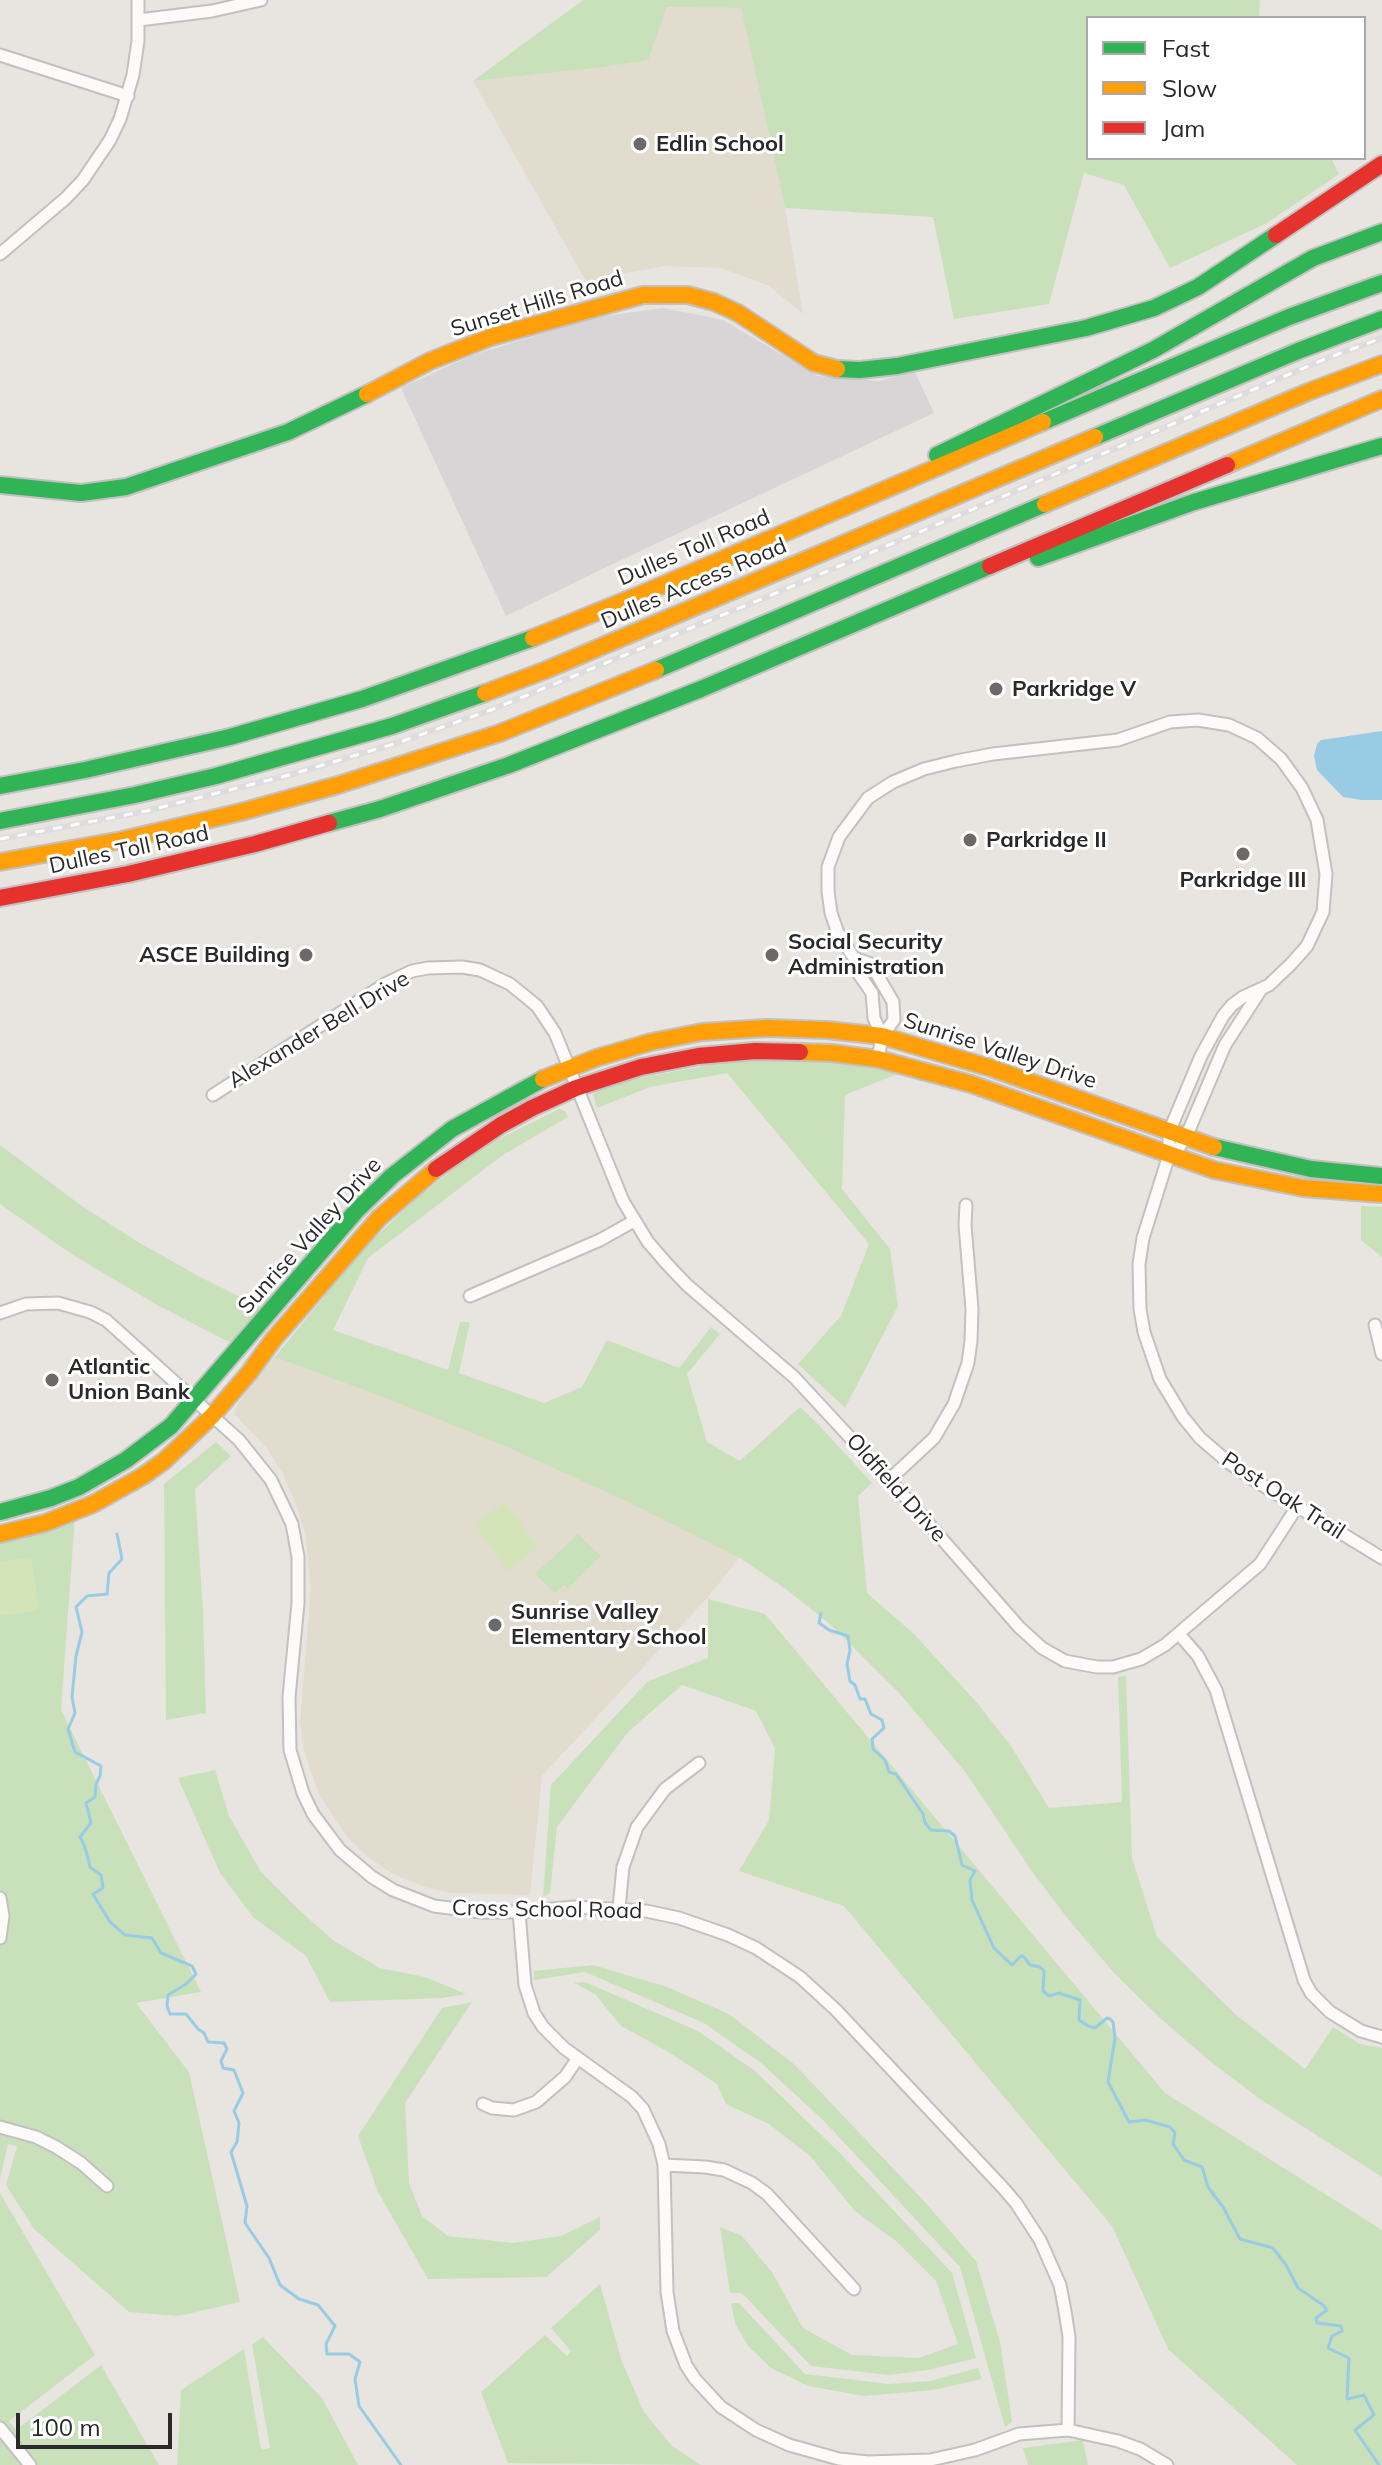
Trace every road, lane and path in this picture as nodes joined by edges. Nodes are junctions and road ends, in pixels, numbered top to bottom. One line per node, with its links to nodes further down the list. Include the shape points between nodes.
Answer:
1 (138, 0): 3 (street)
2 (261, 0): 3 (street)
3 (139, 20): 5 (street)
4 (0, 55): 5 (street)
5 (128, 96): 8 (street, via 110,140 83,180)
6 (1382, 164): 14 (main road, Sunset Hills Road, via 1198,287 1154,308 1086,328 897,366 836,369 806,358 714,302 676,294 632,296 491,337 430,361 288,432 126,487 81,493)
7 (1382, 232): 15 (main road, via 1313,258 1140,356)
8 (0, 254)
9 (1382, 283): 15 (main road, Dulles Toll Road, via 1246,335)
10 (1382, 319): 18 (main road, Dulles Access Road, via 452,705 216,776)
11 (1382, 364): 19 (main road, via 500,733 241,812)
12 (1382, 399): 16 (main road, Dulles Toll Road)
13 (1382, 446): 16 (main road, via 1194,502)
14 (0, 485)
15 (740, 552): 17 (main road, Dulles Toll Road, via 539,636 362,699 185,748)
16 (820, 637): 20 (main road, Dulles Toll Road, via 581,738 380,809 194,859)
17 (0, 786)
18 (0, 821)
19 (0, 862)
20 (0, 898)
21 (854, 958): 22 (street, via 831,913 828,867 839,837 868,798 903,778 956,761 1084,746 1170,722 1198,720 1229,725 1257,738 1281,759 1317,820 1326,874 1323,912 1307,946); 23 (street, via 872,993); 23 (street, via 871,964 893,1002 894,1020)
22 (1260, 991): 28 (street, via 1243,997 1223,1016); 29 (street, via 1225,1045)
23 (882, 1036): 24 (street); 25 (main road, Sunrise Valley Drive, via 798,1029 702,1032); 28 (main road, Sunrise Valley Drive, via 991,1068)
24 (878, 1059): 26 (main road, Sunrise Valley Drive, via 731,1052 641,1067); 30 (main road, Sunrise Valley Drive, via 971,1084)
25 (569, 1068): 26 (street, Oldfield Drive); 27 (street, Alexander Bell Drive, via 547,1019 524,993 480,970 436,967 385,984); 39 (main road, Sunrise Valley Drive, via 471,1116 392,1176)
26 (576, 1088): 34 (street, Oldfield Drive); 40 (main road, Sunrise Valley Drive, via 473,1141 420,1180 370,1228)
27 (213, 1095)
28 (1169, 1132): 29 (main road, Sunrise Valley Drive); 30 (street)
29 (1186, 1137): 30 (street); 31 (main road, Sunrise Valley Drive, via 1250,1157)
30 (1169, 1155): 32 (main road, Sunrise Valley Drive, via 1266,1182); 42 (street, Post Oak Trail, via 1139,1264 1140,1309 1150,1355 1170,1397 1200,1438)
31 (1382, 1176)
32 (1382, 1194)
33 (966, 1205): 41 (street, via 972,1309 965,1374 934,1438)
34 (634, 1221): 35 (street); 41 (street, Oldfield Drive, via 687,1285 794,1377)
35 (470, 1296)
36 (0, 1313): 39 (street, Cross School Road, via 42,1303 90,1312 120,1331)
37 (1375, 1325): 38 (street)
38 (1382, 1354)
39 (194, 1399): 40 (street, Cross School Road); 43 (main road, Sunrise Valley Drive, via 146,1447 106,1472 51,1498)
40 (212, 1416): 44 (main road, Sunrise Valley Drive, via 164,1461 119,1490 69,1514); 50 (street, Cross School Road, via 271,1480 296,1537 299,1584 288,1734 313,1814 354,1864 393,1890 456,1910)
41 (889, 1480): 46 (street, Oldfield Drive, via 1019,1627 1053,1656 1081,1666 1121,1665 1141,1659)
42 (1297, 1507): 45 (street, Post Oak Trail); 46 (street, Oldfield Drive, via 1260,1564)
43 (0, 1512)
44 (0, 1534)
45 (1382, 1557)
46 (1179, 1634): 52 (street, via 1216,1690 1304,1980 1330,2012)
47 (699, 1763): 49 (street, via 665,1789 637,1827 623,1867)
48 (0, 1898): 51 (street)
49 (619, 1908): 50 (street, Cross School Road); 60 (street, Cross School Road, via 716,1930 800,1977 1016,2203 1051,2262 1063,2298 1069,2337)
50 (519, 1912): 53 (street, via 528,1998 543,2027)
51 (0, 1938)
52 (1382, 2037)
53 (578, 2058): 54 (street, via 536,2102 514,2110); 56 (street, via 643,2109)
54 (483, 2104)
55 (0, 2127): 57 (street, via 56,2147)
56 (664, 2165): 58 (street, via 724,2170 752,2183); 60 (street, via 673,2331 695,2379 740,2421 789,2445 868,2462 930,2460 1019,2434)
57 (107, 2186)
58 (854, 2289)
59 (0, 2428): 61 (street)
60 (1068, 2430): 62 (street, via 1118,2441)
61 (30, 2465)
62 (1167, 2465)

